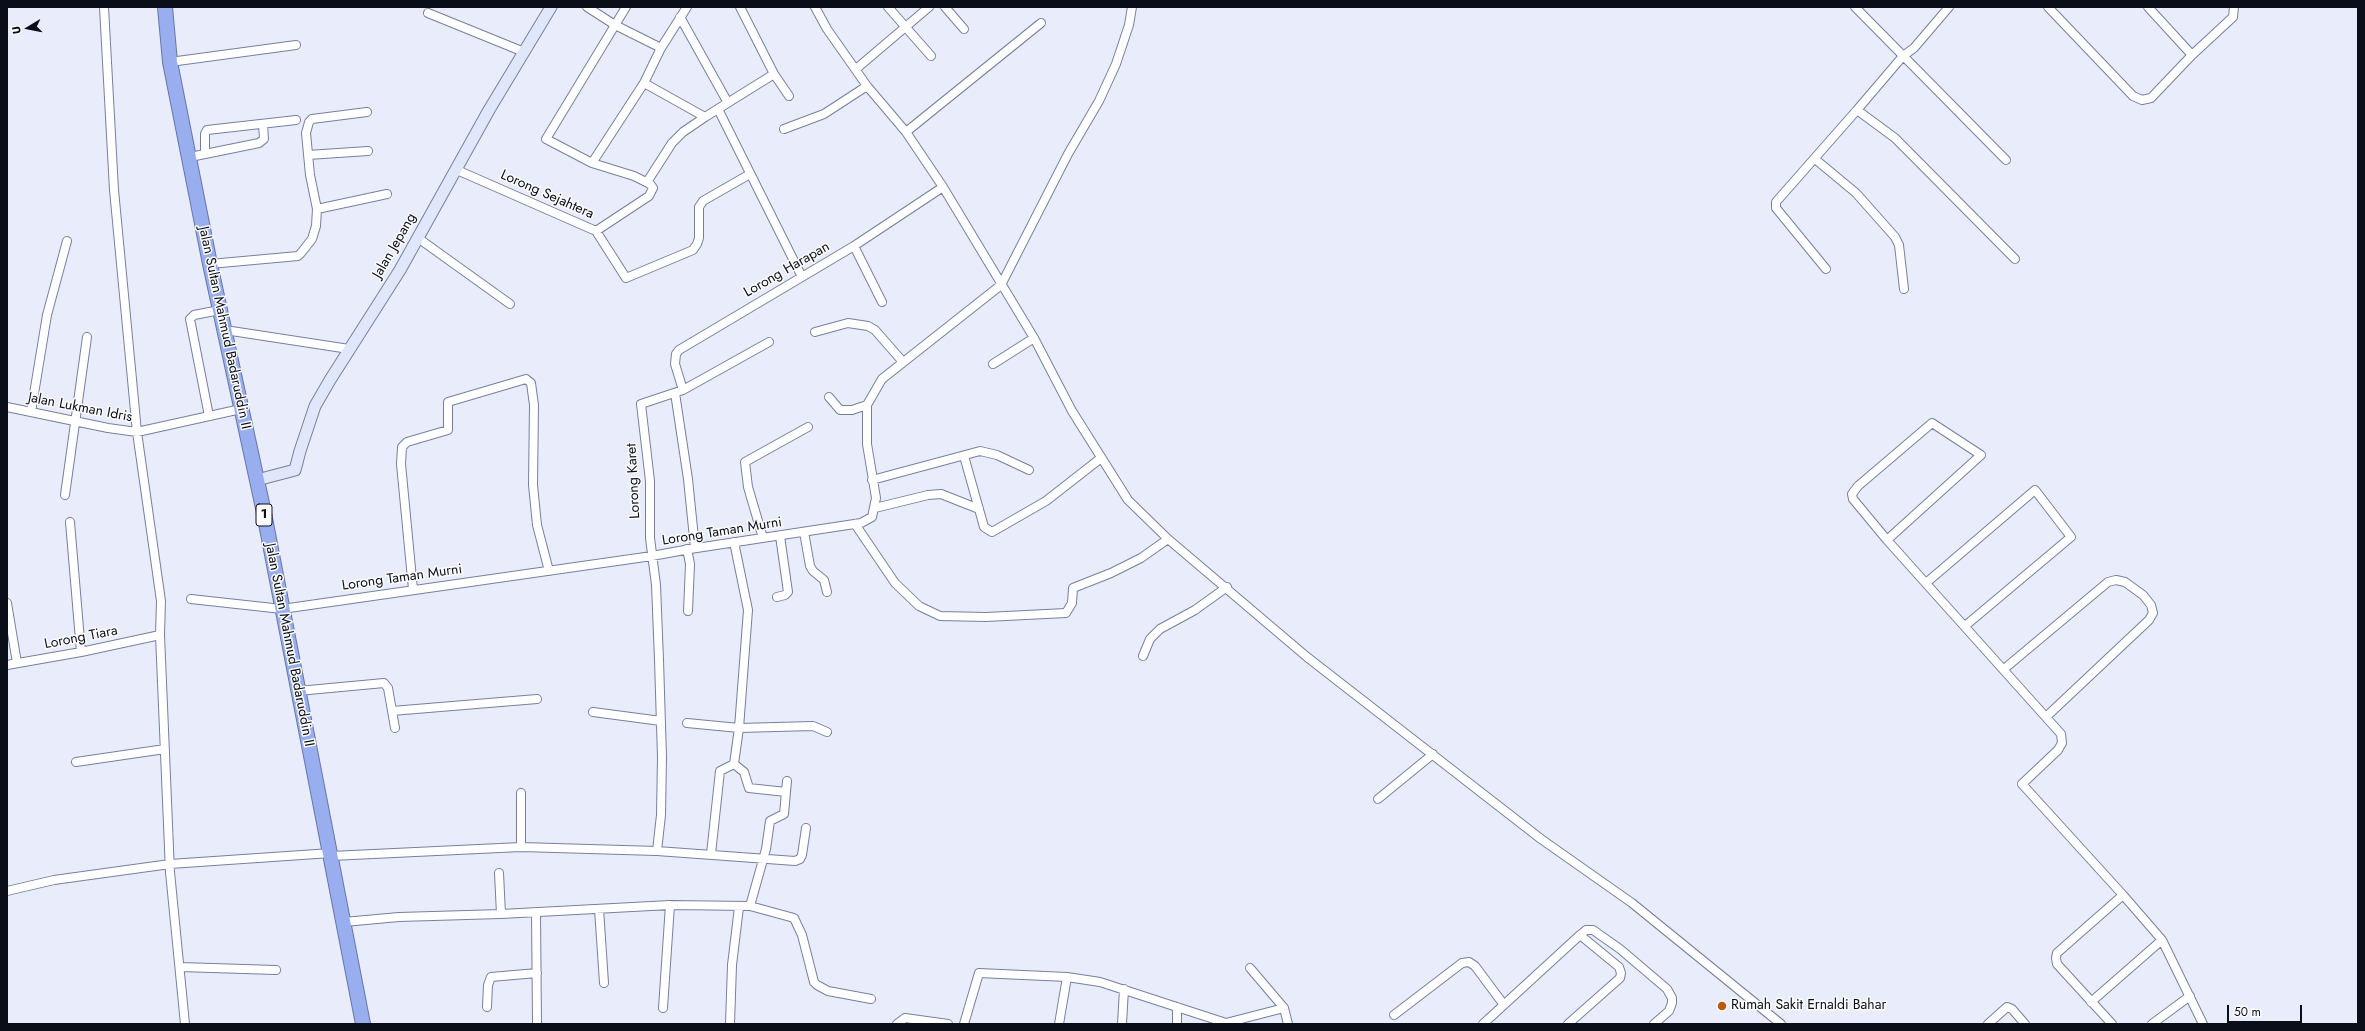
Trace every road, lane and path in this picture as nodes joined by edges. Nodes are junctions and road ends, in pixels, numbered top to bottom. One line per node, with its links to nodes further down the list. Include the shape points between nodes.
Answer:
1 (104, 7): 88 (street, via 114,190)
2 (165, 7): 30 (highway, Jalan Sultan Mahmud Badaruddin II / 1)
3 (551, 7): 26 (street, Jalan Jepang)
4 (587, 7): 21 (street)
5 (626, 7): 21 (street)
6 (687, 7): 19 (street)
7 (740, 7): 32 (street)
8 (815, 7): 31 (street, via 827,30)
9 (888, 7): 22 (street)
10 (930, 7): 22 (street)
11 (945, 7): 23 (street)
12 (1132, 7): 66 (street, via 1116,64 1099,101 1060,168)
13 (1855, 7): 29 (street)
14 (1949, 7): 29 (street, via 1914,48)
15 (2048, 7): 27 (street, via 2134,96 2142,100 2151,98)
16 (2148, 7): 27 (street)
17 (2234, 7): 27 (street, via 2234,17)
18 (428, 13): 26 (street)
19 (680, 17): 25 (street); 36 (street)
20 (1042, 23): 44 (street)
21 (615, 24): 25 (street); 51 (street, via 546,139)
22 (906, 27): 28 (street); 31 (street)
23 (964, 29)
24 (296, 45): 30 (street)
25 (661, 48): 33 (street)
26 (524, 52): 52 (street, Jalan Jepang)
27 (2192, 55)
28 (931, 56)
29 (1903, 56): 38 (street); 50 (street)
30 (170, 62): 48 (highway, Jalan Sultan Mahmud Badaruddin II / 1)
31 (856, 69): 34 (street)
32 (774, 74): 35 (street); 36 (street)
33 (644, 83): 40 (street); 51 (street)
34 (867, 86): 43 (street, via 824,114); 44 (street)
35 (789, 96)
36 (728, 102): 37 (street)
37 (718, 109): 40 (street); 53 (street)
38 (1857, 110): 49 (street); 62 (street, via 1895,138)
39 (367, 112): 47 (street, via 312,119 306,128)
40 (704, 117): 54 (street, via 683,132 672,144)
41 (296, 120): 42 (street)
42 (263, 124): 46 (street, via 264,139 259,143); 46 (street, via 207,130)
43 (784, 129)
44 (906, 132): 55 (street)
45 (368, 151): 47 (street)
46 (205, 154): 48 (street)
47 (308, 155): 57 (street)
48 (190, 157): 63 (highway, Jalan Sultan Mahmud Badaruddin II / 1)
49 (1815, 159): 64 (street, via 1775,205); 67 (street, via 1856,193 1895,237)
50 (2006, 160)
51 (592, 163): 54 (street)
52 (457, 170): 58 (street, Lorong Sejahtera); 59 (street, Jalan Jepang)
53 (750, 174): 58 (street, Lorong Sejahtera, via 703,201 699,207 698,244 693,250 626,278); 65 (street)
54 (647, 182): 58 (street, via 653,188 649,196)
55 (943, 187): 61 (street, Lorong Harapan); 66 (street)
56 (388, 194): 57 (street)
57 (317, 209): 63 (street, via 312,239 298,256)
58 (596, 231)
59 (418, 238): 69 (street); 76 (street, Jalan Jepang, via 381,301)
60 (66, 241): 84 (street, via 47,315)
61 (854, 246): 65 (street, Lorong Harapan); 68 (street)
62 (2015, 259)
63 (210, 264): 70 (highway, Jalan Sultan Mahmud Badaruddin II / 1)
64 (1826, 269)
65 (802, 277): 79 (street, Lorong Harapan, via 679,350 675,364)
66 (1001, 286): 74 (street); 77 (street)
67 (1904, 289)
68 (882, 302)
69 (510, 304)
70 (220, 310): 71 (highway, Jalan Sultan Mahmud Badaruddin II / 1); 85 (street, via 194,315 190,319)
71 (225, 330): 76 (street); 83 (highway, Jalan Sultan Mahmud Badaruddin II / 1)
72 (815, 332): 77 (street, via 848,323 868,326 875,330)
73 (87, 337): 86 (street)
74 (1034, 338): 78 (street); 90 (street, via 1072,411)
75 (768, 342): 79 (street)
76 (349, 348): 92 (street, Jalan Jepang, via 316,406 295,470)
77 (903, 362): 81 (street, via 882,379)
78 (993, 364)
79 (679, 391): 105 (street, Lorong Harapan, via 688,479); 106 (street, Lorong Karet, via 641,404 650,481)
80 (829, 397): 81 (street, via 840,410 852,410)
81 (866, 405): 93 (street, via 867,444)
82 (7, 407): 84 (street, Jalan Lukman Idris)
83 (241, 409): 85 (street, Jalan Lukman Idris); 92 (highway, Jalan Sultan Mahmud Badaruddin II / 1)
84 (31, 412): 86 (street, Jalan Lukman Idris)
85 (209, 416): 88 (street, Jalan Lukman Idris)
86 (74, 421): 88 (street, Jalan Lukman Idris); 94 (street)
87 (808, 427): 101 (street, via 745,462 748,487)
88 (137, 432): 118 (street, via 161,602)
89 (964, 456): 91 (street, via 980,451); 93 (street); 96 (street)
90 (1101, 458): 96 (street, via 1046,501 998,530 987,531); 102 (street, via 1128,500)
91 (1029, 470)
92 (257, 480): 115 (highway, Jalan Sultan Mahmud Badaruddin II / 1)
93 (872, 480): 95 (street, via 876,498)
94 (65, 495)
95 (875, 508): 96 (street, via 942,494); 98 (street, Lorong Taman Murni, via 872,517)
96 (979, 509)
97 (70, 522): 119 (street)
98 (855, 524): 99 (street, Lorong Taman Murni); 102 (street, via 895,583 919,606 940,616 986,617 1066,613 1072,603 1073,588 1111,574 1141,558)
99 (804, 532): 100 (street, Lorong Taman Murni); 111 (street, via 810,566 824,580)
100 (780, 536): 101 (street, Lorong Taman Murni); 112 (street, via 788,592)
101 (763, 538): 104 (street, Lorong Taman Murni)
102 (1168, 539): 109 (street)
103 (1887, 540): 103 (street, via 1853,499 1852,494 1858,486 1932,423 1981,455); 108 (street)
104 (734, 542): 105 (street, Lorong Taman Murni); 132 (street, via 748,610)
105 (691, 548): 106 (street, Lorong Taman Murni); 116 (street, Lorong Harapan)
106 (652, 556): 107 (street, Lorong Taman Murni); 129 (street, Lorong Karet, via 656,585)
107 (549, 571): 110 (street, Lorong Taman Murni); 110 (street, via 538,525 533,485 534,405 532,383 526,379 448,402 448,430 407,442 402,447 401,464)
108 (1926, 583): 117 (street); 117 (street, via 2035,490 2071,537)
109 (1226, 587): 120 (street, via 1195,610 1160,629 1150,639); 135 (street, via 1307,657)
110 (413, 589): 115 (street, Lorong Taman Murni)
111 (827, 592)
112 (777, 597)
113 (191, 599): 115 (street, Lorong Taman Murni)
114 (7, 603): 121 (street)
115 (282, 609): 124 (highway, Jalan Sultan Mahmud Badaruddin II / 1)
116 (688, 611)
117 (1965, 626): 123 (street)
118 (160, 635): 119 (street, Lorong Tiara); 134 (street)
119 (81, 652): 121 (street, Lorong Tiara)
120 (1142, 656)
121 (17, 663): 122 (street, Lorong Tiara)
122 (7, 664)
123 (2004, 669): 128 (street); 128 (street, via 2108,582 2125,582 2144,595 2153,613 2149,620)
124 (298, 691): 126 (street, via 384,683 388,688); 146 (highway, Jalan Sultan Mahmud Badaruddin II / 1)
125 (537, 699): 126 (street)
126 (392, 711): 131 (street)
127 (594, 712): 129 (street)
128 (2047, 716): 151 (street, via 2061,734 2062,743 2058,750 2022,784)
129 (661, 721): 144 (street, Lorong Karet, via 661,815)
130 (687, 723): 132 (street)
131 (395, 728)
132 (739, 728): 133 (street, via 800,725 813,726); 137 (street)
133 (827, 732)
134 (165, 749): 136 (street); 148 (street)
135 (1433, 754): 141 (street); 192 (street, via 1541,839 1632,903)
136 (76, 762)
137 (734, 764): 139 (street, via 744,772 749,788); 145 (street, via 720,771)
138 (787, 781): 139 (street)
139 (786, 792): 147 (street, via 784,814 770,821)
140 (521, 793): 143 (street)
141 (1378, 799)
142 (806, 828): 147 (street, via 800,859)
143 (521, 847): 144 (street); 146 (street)
144 (656, 851): 145 (street)
145 (711, 854): 147 (street)
146 (331, 855): 148 (street); 158 (highway, Jalan Sultan Mahmud Badaruddin II / 1)
147 (764, 859): 153 (street)
148 (170, 864): 150 (street, via 54,880); 161 (street)
149 (500, 873): 157 (street)
150 (7, 891)
151 (2123, 895): 160 (street); 170 (street, via 2057,953 2057,964)
152 (670, 905): 154 (street); 155 (street); 174 (street)
153 (750, 906): 154 (street); 169 (street, via 794,918 802,934 814,982 817,985 828,991)
154 (739, 907): 180 (street, via 732,965)
155 (599, 909): 156 (street); 166 (street)
156 (536, 912): 157 (street); 164 (street)
157 (501, 914): 158 (street, via 399,917)
158 (344, 922): 178 (highway, Jalan Sultan Mahmud Badaruddin II / 1)
159 (1580, 935): 171 (street); 190 (street, via 1619,967 1621,973 1620,978); 191 (street, via 1586,930 1593,930 1667,988 1672,998 1670,1007)
160 (2162, 940): 168 (street); 170 (street)
161 (180, 967): 163 (street); 177 (street)
162 (1250, 968): 175 (street)
163 (276, 970)
164 (537, 973): 172 (street, via 491,977); 179 (street)
165 (1067, 977): 167 (street); 183 (street, via 979,973); 184 (street)
166 (604, 983)
167 (1124, 989): 173 (street); 185 (street)
168 (2190, 996): 196 (street); 197 (street)
169 (871, 999)
170 (2091, 1002): 195 (street)
171 (1504, 1005): 176 (street, via 1475,966 1469,962 1462,963); 189 (street)
172 (487, 1007)
173 (1177, 1007): 186 (street); 187 (street)
174 (663, 1008)
175 (1284, 1008): 187 (street); 188 (street)
176 (1394, 1015)
177 (185, 1024)
178 (363, 1024)
179 (537, 1024)
180 (730, 1024)
181 (897, 1024): 182 (street, via 905,1018)
182 (948, 1024)
183 (964, 1024)
184 (1059, 1024)
185 (1122, 1024)
186 (1178, 1024)
187 (1224, 1024)
188 (1288, 1024)
189 (1483, 1024)
190 (1568, 1024)
191 (1654, 1024)
192 (1780, 1024)
193 (1988, 1024): 194 (street, via 2007,1007)
194 (2025, 1024)
195 (2112, 1024)
196 (2152, 1024)
197 (2203, 1024)

